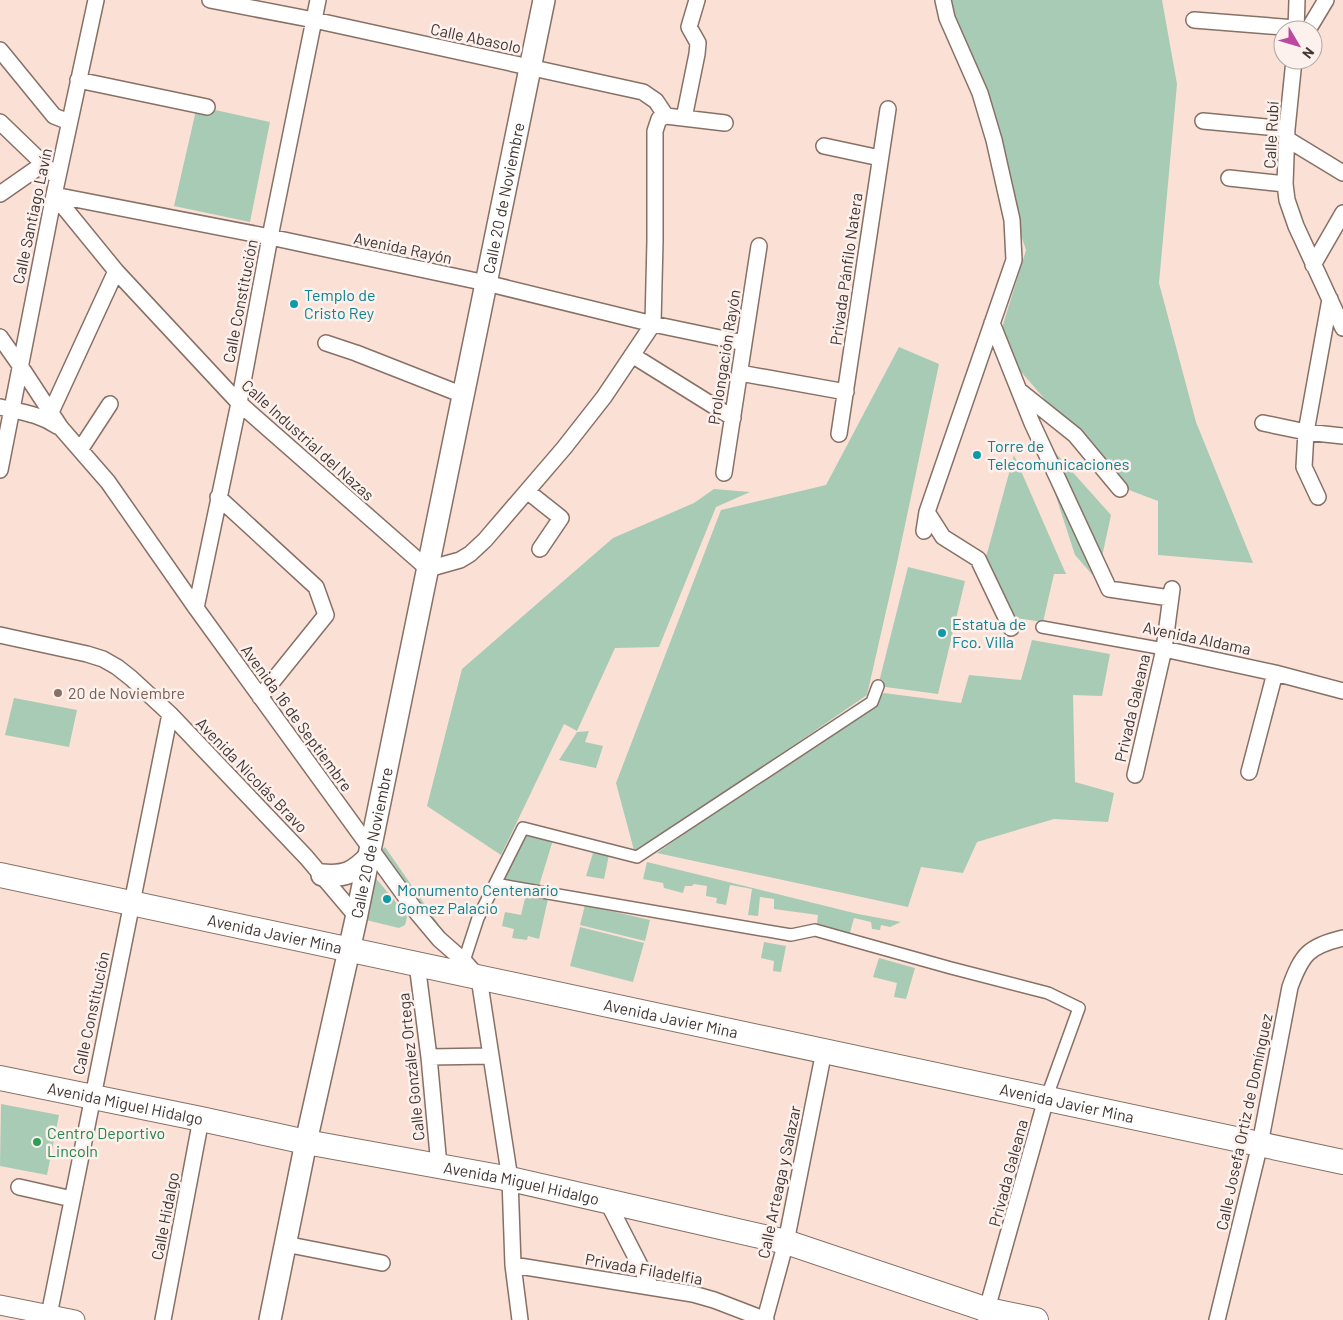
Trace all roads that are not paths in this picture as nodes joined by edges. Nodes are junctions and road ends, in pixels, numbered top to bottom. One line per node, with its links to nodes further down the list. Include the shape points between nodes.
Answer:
1 (96, 0): 17 (street, Calle Santiago Lavín)
2 (210, 0): 9 (street, Calle Abasolo)
3 (318, 0): 9 (street, Calle Constitución)
4 (544, 0): 15 (main road, Calle 20 de Noviembre)
5 (698, 0): 21 (street, via 689,27 698,43)
6 (943, 0): 43 (street, via 947,18 980,93 1012,220 1014,260)
7 (1297, 0): 11 (street)
8 (1326, 0): 12 (street)
9 (314, 20): 15 (street, Calle Abasolo); 37 (street, Calle Constitución)
10 (1194, 20): 13 (street)
11 (1299, 20)
12 (1308, 20)
13 (1273, 27)
14 (0, 50): 24 (street, via 54,116)
15 (530, 68): 20 (street, Calle Abasolo, via 643,92 656,101); 41 (main road, Calle 20 de Noviembre)
16 (1293, 70): 26 (street, Calle Rubí)
17 (78, 80): 18 (street); 24 (street, Calle Santiago Lavín)
18 (207, 107)
19 (888, 109): 28 (street, Privada Pánfilo Natera)
20 (666, 116): 21 (street); 44 (street, via 659,119 655,131)
21 (684, 118): 25 (street)
22 (1203, 121): 26 (street)
23 (0, 122): 29 (street)
24 (69, 122): 31 (street, Calle Santiago Lavín)
25 (725, 123)
26 (1287, 134): 30 (street); 33 (street, Calle Rubí)
27 (824, 146): 28 (street)
28 (880, 158): 53 (street, Privada Pánfilo Natera)
29 (43, 164): 31 (street); 34 (street)
30 (1343, 174)
31 (57, 177): 35 (street, Calle Santiago Lavín)
32 (1229, 178): 33 (street)
33 (1285, 184): 39 (street, Calle Rubí, via 1290,212)
34 (0, 194)
35 (54, 195): 37 (street, Avenida Rayón); 40 (street, Calle Industrial del Nazas); 50 (street, Calle Santiago Lavín)
36 (1343, 212): 39 (street)
37 (270, 237): 41 (street, Avenida Rayón); 55 (street, Calle Constitución)
38 (759, 246): 48 (street, Prolongación Rayón)
39 (1313, 265): 42 (street, Calle Rubí)
40 (116, 272): 55 (street, Calle Industrial del Nazas); 58 (street)
41 (486, 283): 44 (street, Avenida Rayón); 54 (main road, Calle 20 de Noviembre)
42 (1330, 300): 45 (street, Calle Rubí); 62 (street)
43 (992, 323): 52 (street); 72 (street)
44 (652, 324): 48 (street, Avenida Rayón); 49 (street)
45 (1343, 328)
46 (0, 338): 50 (street, Avenida 16 de Septiembre)
47 (326, 343): 54 (street)
48 (744, 343): 51 (street, Prolongación Rayón)
49 (632, 355): 59 (street); 69 (street, via 604,397)
50 (19, 364): 57 (street, Calle Santiago Lavín); 58 (street, Avenida 16 de Septiembre)
51 (740, 373): 53 (street); 59 (street, Prolongación Rayón)
52 (1018, 390): 68 (street, via 1075,435); 80 (street, Privada Galeana, via 1108,589 1171,594)
53 (846, 392): 63 (street, Privada Pánfilo Natera)
54 (463, 396): 75 (main road, Calle 20 de Noviembre)
55 (239, 403): 71 (street, Calle Constitución); 75 (street, Calle Industrial del Nazas)
56 (110, 404): 65 (street)
57 (6, 409): 61 (street, via 33,414); 66 (street, Calle Santiago Lavín)
58 (51, 412): 61 (street, Avenida 16 de Septiembre)
59 (733, 418): 67 (street, Prolongación Rayón)
60 (1263, 423): 62 (street)
61 (61, 428): 65 (street, Avenida 16 de Septiembre)
62 (1306, 432): 64 (street); 70 (street, via 1304,468)
63 (839, 434)
64 (1343, 436)
65 (80, 450): 76 (street, Avenida 16 de Septiembre, via 108,482)
66 (0, 470)
67 (724, 473)
68 (1120, 490)
69 (527, 491): 74 (street, via 561,518); 75 (street, via 470,554)
70 (1318, 497)
71 (218, 498): 76 (street, Calle Constitución); 84 (street, via 316,587 326,615)
72 (927, 512): 73 (street); 78 (street, via 942,537 978,559)
73 (924, 531)
74 (540, 549)
75 (428, 569): 88 (main road, Calle 20 de Noviembre)
76 (196, 608): 84 (street, Avenida 16 de Septiembre)
77 (1042, 626): 80 (street, Avenida Aldama)
78 (1011, 628)
79 (0, 635): 85 (street, Avenida Nicolás Bravo, via 103,659 131,678)
80 (1164, 649): 81 (street, Avenida Aldama); 87 (street, Privada Galeana)
81 (1275, 673): 83 (street, Avenida Aldama); 86 (street)
82 (878, 686): 91 (street, via 872,702 637,857 523,828)
83 (1343, 691)
84 (260, 697): 88 (street, Avenida 16 de Septiembre)
85 (170, 714): 90 (street, Avenida Nicolás Bravo); 92 (street, Calle Constitución)
86 (1249, 772)
87 (1135, 775)
88 (370, 852): 90 (main road, via 349,874); 93 (main road, Calle 20 de Noviembre); 97 (street, Avenida 16 de Septiembre, via 439,939)
89 (0, 875): 92 (main road, Avenida Javier Mina)
90 (322, 876): 93 (street, Avenida Nicolás Bravo)
91 (495, 884): 97 (street, via 478,918); 103 (street, Privada Galeana, via 791,935 815,930 1048,993 1079,1008)
92 (131, 903): 95 (main road, Avenida Javier Mina); 102 (street, Calle Constitución)
93 (356, 916): 95 (main road, Calle 20 de Noviembre)
94 (1343, 938): 106 (street, Calle Josefa Ortiz de Domínguez, via 1309,951 1297,967 1290,986)
95 (349, 950): 96 (main road, Avenida Javier Mina); 105 (main road, Calle 20 de Noviembre)
96 (417, 964): 97 (main road, Avenida Javier Mina); 100 (street, Calle González Ortega)
97 (472, 969): 98 (main road, Avenida Javier Mina); 99 (street)
98 (824, 1052): 103 (main road, Avenida Javier Mina); 113 (street, Calle Arteaga y Salazar)
99 (490, 1056): 100 (street); 109 (street)
100 (429, 1057): 108 (street, Calle González Ortega)
101 (0, 1078): 102 (main road, Avenida Miguel Hidalgo)
102 (91, 1098): 104 (main road, Avenida Miguel Hidalgo); 111 (street, Calle Constitución)
103 (1046, 1099): 106 (main road, Avenida Javier Mina); 119 (street, Privada Galeana)
104 (200, 1119): 105 (main road, Avenida Miguel Hidalgo); 122 (street, Calle Hidalgo)
105 (306, 1142): 108 (main road, Avenida Miguel Hidalgo); 114 (main road, Calle 20 de Noviembre)
106 (1260, 1144): 107 (main road, Avenida Javier Mina); 127 (street, Calle Josefa Ortiz de Domínguez)
107 (1343, 1162)
108 (439, 1166): 109 (main road, Avenida Miguel Hidalgo)
109 (510, 1180): 112 (main road, Avenida Miguel Hidalgo); 116 (street)
110 (18, 1187): 111 (street)
111 (72, 1199): 120 (street, Calle Constitución)
112 (607, 1201): 113 (main road, Avenida Miguel Hidalgo); 117 (street)
113 (786, 1242): 119 (main road, Avenida Miguel Hidalgo); 125 (street, Calle Arteaga y Salazar)
114 (285, 1244): 115 (street); 123 (main road, Calle 20 de Noviembre)
115 (382, 1263)
116 (513, 1265): 117 (street, Privada Filadelfia); 124 (street)
117 (651, 1287): 125 (street, Privada Filadelfia, via 707,1298)
118 (0, 1305): 120 (street)
119 (986, 1315): 126 (main road, Avenida Miguel Hidalgo)
120 (48, 1317): 121 (street)
121 (75, 1320)
122 (163, 1320)
123 (270, 1320)
124 (520, 1320)
125 (766, 1320)
126 (1036, 1320)
127 (1217, 1320)

